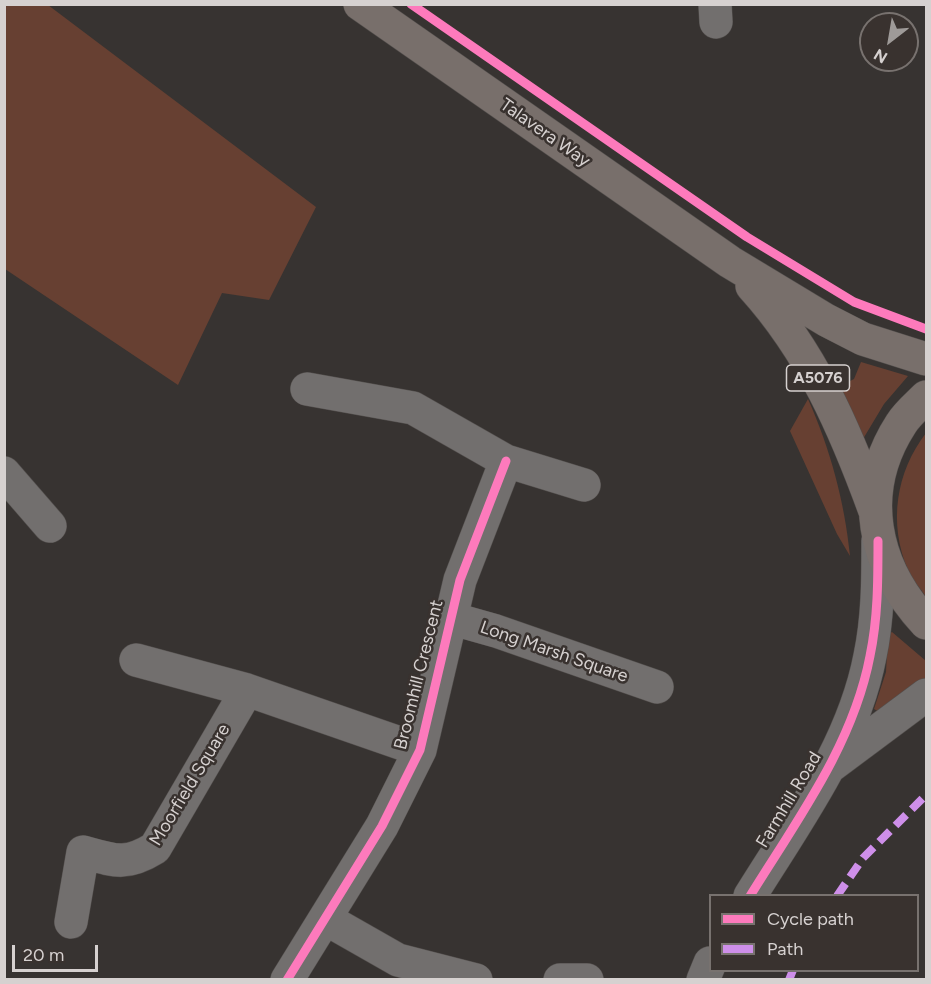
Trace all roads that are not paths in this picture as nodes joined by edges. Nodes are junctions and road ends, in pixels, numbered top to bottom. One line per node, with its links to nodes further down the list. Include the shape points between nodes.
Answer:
1 (360, 4): 2 (main road, Talavera Way / A5076)
2 (730, 262): 3 (main road, Talavera Way / A5076, via 863,339); 10 (main road, Talavera Way / A5076, via 794,338 824,388 848,436)
3 (927, 359)
4 (307, 389): 6 (street, via 413,408)
5 (927, 397): 10 (main road, via 902,423 881,465)
6 (506, 461): 8 (street); 11 (street, Broomhill Crescent, via 460,580)
7 (4, 473): 9 (street)
8 (584, 485)
9 (50, 526)
10 (877, 526): 12 (main road, Talavera Way, via 896,586); 18 (street, Farmhill Road, via 877,613 870,656 861,692)
11 (450, 618): 14 (street, Long Marsh Square); 17 (street, Broomhill Crescent)
12 (927, 623)
13 (136, 660): 15 (street)
14 (657, 687)
15 (247, 690): 17 (street); 21 (street, Moorfield Square, via 156,848 136,860 118,862 83,852)
16 (927, 695): 18 (street, Farmhill Road)
17 (420, 750): 20 (street, Broomhill Crescent, via 382,826)
18 (831, 765): 19 (street, Farmhill Road)
19 (751, 894)
20 (326, 919): 22 (street, Broomhill Crescent); 23 (street, via 398,960)
21 (71, 922)
22 (287, 980)
23 (476, 980)
24 (560, 980): 25 (street)
25 (587, 980)

